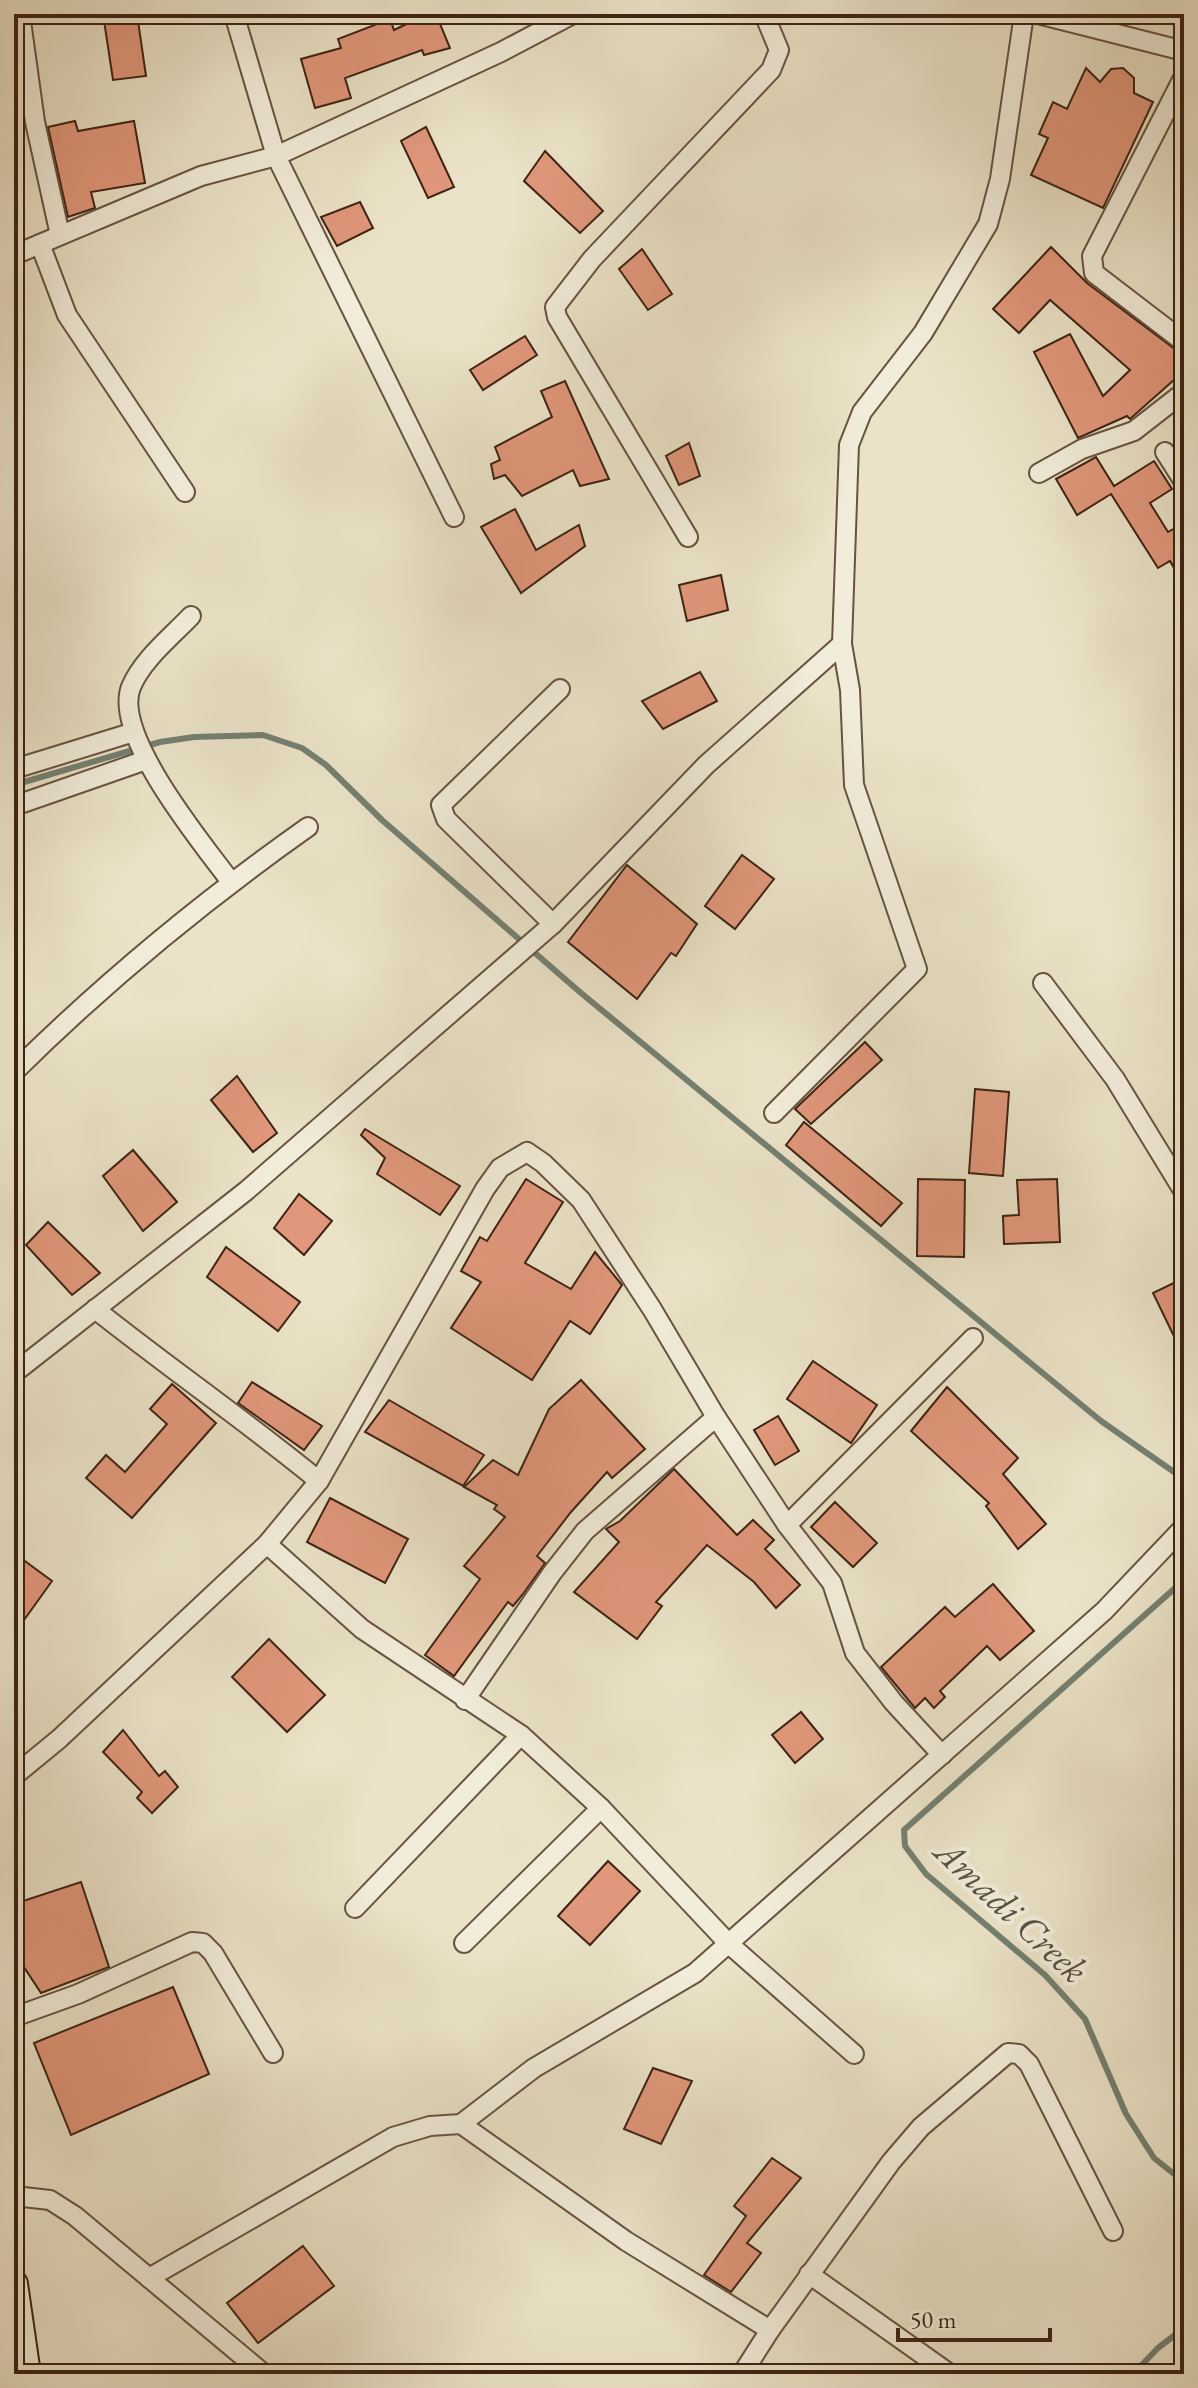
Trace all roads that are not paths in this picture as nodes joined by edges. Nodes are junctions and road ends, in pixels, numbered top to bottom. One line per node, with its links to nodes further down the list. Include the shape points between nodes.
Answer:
1 (20, 14): 11 (street, via 35,122)
2 (234, 14): 10 (street)
3 (573, 14): 7 (street)
4 (764, 14): 21 (street, via 779,50 778,61 592,259 555,307)
5 (1024, 14): 23 (street, via 1005,149 988,224 923,333 862,412 849,445)
6 (1038, 14): 8 (street)
7 (550, 20): 10 (street)
8 (1184, 51)
9 (1184, 76): 14 (street, via 1091,266)
10 (276, 156): 11 (street, via 201,176); 20 (street)
11 (60, 235): 12 (street)
12 (40, 244): 13 (street); 19 (street, via 67,315)
13 (14, 255)
14 (1184, 342)
15 (1184, 392): 17 (street, via 1134,431 1082,449)
16 (1165, 452): 18 (street)
17 (1039, 473)
18 (1184, 482)
19 (185, 492)
20 (454, 517)
21 (688, 537)
22 (191, 616): 25 (street, via 142,669 130,690)
23 (842, 644): 31 (street, via 706,765); 34 (street, via 850,690 854,785 917,969)
24 (560, 689): 31 (street, via 441,805 446,819)
25 (134, 732): 26 (street); 27 (street)
26 (146, 760): 28 (street); 30 (street)
27 (14, 769)
28 (14, 806)
29 (308, 827): 30 (street)
30 (231, 882): 33 (street, via 119,974)
31 (547, 929): 36 (street, via 246,1191)
32 (1043, 983): 35 (street, via 1115,1079)
33 (14, 1072)
34 (774, 1113)
35 (1184, 1192)
36 (95, 1309): 38 (street); 40 (street)
37 (973, 1338): 41 (street)
38 (14, 1373)
39 (716, 1417): 40 (street, via 581,1200 527,1152 500,1168 485,1189); 41 (street); 44 (street, via 585,1531)
40 (319, 1481): 43 (street)
41 (787, 1525): 46 (street, via 832,1583 855,1653)
42 (1184, 1527): 46 (street, via 1104,1611)
43 (267, 1544): 44 (street, via 362,1629); 47 (street)
44 (465, 1700): 45 (street)
45 (521, 1735): 48 (street); 49 (street)
46 (942, 1755): 51 (street)
47 (14, 1776)
48 (601, 1808): 50 (street); 51 (street)
49 (355, 1908)
50 (464, 1943)
51 (729, 1944): 54 (street); 55 (street, via 695,1973 534,2068)
52 (14, 2017): 53 (street, via 192,1942 203,1943)
53 (273, 2053)
54 (854, 2054)
55 (461, 2124): 59 (street, via 393,2137); 61 (street, via 626,2241)
56 (14, 2196): 59 (street, via 50,2200)
57 (1113, 2231): 58 (street, via 1029,2064 1012,2052 921,2127)
58 (809, 2274): 61 (street); 65 (street)
59 (149, 2278): 63 (street)
60 (14, 2284): 62 (main road)
61 (770, 2330): 64 (street)
62 (27, 2374)
63 (264, 2374)
64 (742, 2374)
65 (950, 2374)

